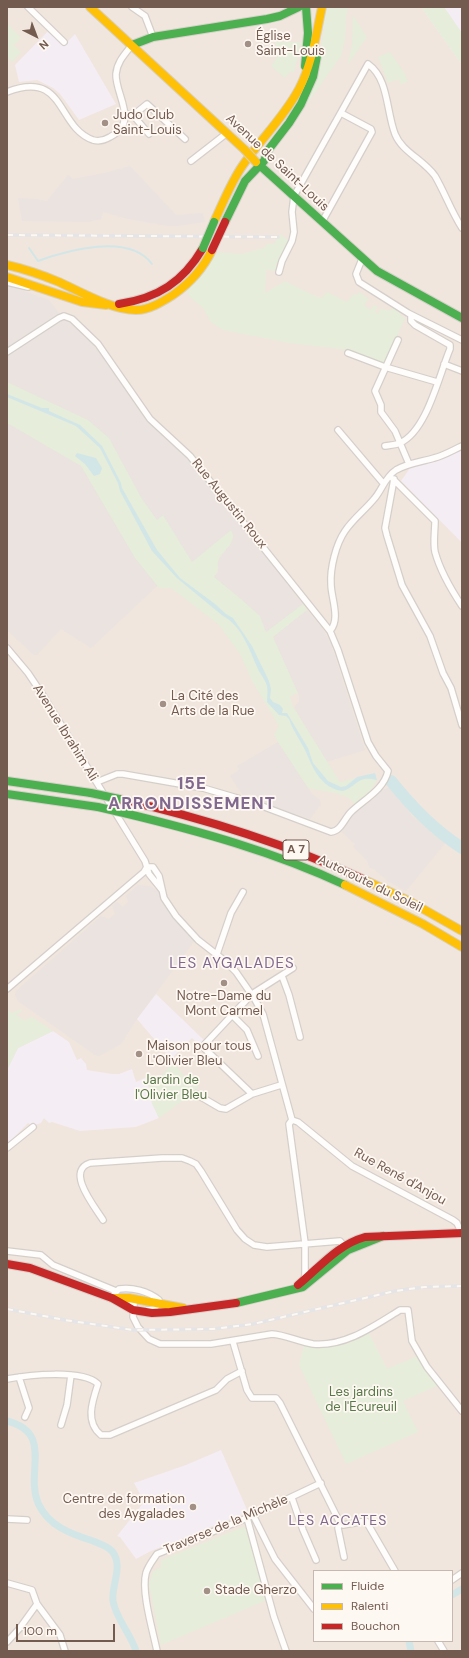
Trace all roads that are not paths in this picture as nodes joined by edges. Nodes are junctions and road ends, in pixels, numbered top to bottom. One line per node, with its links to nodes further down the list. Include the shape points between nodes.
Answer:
1 (28, 7): 11 (street)
2 (90, 7): 12 (main road, Avenue de Saint-Louis)
3 (132, 7): 10 (street, via 145,16)
4 (284, 7): 8 (main road)
5 (300, 7): 8 (main road)
6 (306, 7): 13 (main road, via 308,33)
7 (322, 7): 9 (main road)
8 (267, 19): 10 (main road)
9 (319, 25): 13 (main road); 22 (main road, via 316,65 310,87 289,123 269,149 264,161)
10 (153, 37): 12 (main road)
11 (64, 42)
12 (132, 45): 17 (street, via 118,64 116,76); 18 (main road, Avenue de Saint-Louis)
13 (304, 78): 32 (main road, bridge, via 286,111 232,182 203,248 188,270 168,288 144,300)
14 (7, 92): 17 (street, via 32,86 49,92 81,133 97,141 117,133)
15 (341, 112): 23 (street); 24 (street, via 372,132); 25 (street, via 368,64 377,70 395,135 434,175)
16 (132, 114): 17 (street); 19 (street); 20 (street, via 147,104)
17 (125, 116)
18 (227, 133): 21 (street); 22 (main road, Avenue de Saint-Louis, bridge)
19 (149, 134)
20 (185, 140)
21 (191, 161)
22 (258, 163): 23 (main road, Avenue de Saint-Louis); 32 (main road, bridge, via 241,187 208,260 190,282 167,300 151,307 138,310)
23 (294, 196): 24 (main road, Avenue de Saint-Louis); 28 (street, via 294,232)
24 (322, 222): 26 (main road, Avenue de Saint-Louis)
25 (462, 228)
26 (362, 259): 33 (street, via 356,274 359,282); 34 (main road, Avenue de Saint-Louis, via 377,271)
27 (7, 265): 32 (main road, via 32,272)
28 (280, 272)
29 (7, 277): 31 (main road, via 37,285)
30 (7, 282): 31 (street)
31 (70, 299): 32 (main road, via 88,304)
32 (113, 305)
33 (411, 315): 36 (street); 39 (street, via 415,325 450,345)
34 (462, 318)
35 (398, 340): 40 (street)
36 (462, 340)
37 (7, 352): 52 (street, Rue Augustin Roux, via 59,318 64,316 72,319 98,344 150,419 190,456)
38 (348, 353): 40 (street)
39 (444, 364): 41 (street); 42 (street)
40 (385, 367): 42 (street); 44 (street, via 375,391 381,412 395,431)
41 (462, 371)
42 (437, 382): 44 (street, via 424,418)
43 (338, 430): 49 (street)
44 (400, 443): 45 (street); 47 (street)
45 (385, 446)
46 (462, 446): 47 (street, via 435,458)
47 (409, 464): 48 (street)
48 (392, 477): 49 (street); 50 (street); 51 (street, via 435,520 435,552 452,592)
49 (383, 484): 50 (street, via 389,483); 52 (street, via 374,499 344,532 338,548 331,572 335,619)
50 (392, 488): 54 (street, via 385,528 389,544 402,585 430,636 451,688)
51 (462, 606)
52 (330, 631): 56 (street, Rue Augustin Roux, via 368,742 388,771 386,777 352,811 338,830 332,832 254,803 202,788 123,774)
53 (7, 648): 56 (street, Avenue Ibrahim Ali, via 28,673)
54 (462, 725)
55 (7, 781): 61 (main road, Autoroute du Soleil / A 7, bridge, via 90,793 161,808 276,842 378,885)
56 (97, 782): 58 (street, Avenue Ibrahim Ali)
57 (7, 794): 58 (main road, Autoroute du Soleil / A 7, bridge, via 98,807)
58 (122, 817): 59 (street); 62 (main road, Autoroute du Soleil / A 7, via 191,829 267,852 381,901)
59 (147, 867): 63 (street, via 153,867 164,898 176,916 198,940); 66 (street)
60 (243, 892): 63 (street, via 232,912)
61 (462, 931)
62 (462, 946)
63 (217, 954): 67 (street, via 236,972)
64 (293, 968): 65 (street)
65 (282, 976): 67 (street); 69 (street)
66 (7, 990)
67 (252, 994): 68 (street); 71 (street, via 264,1014)
68 (232, 1015): 70 (street, via 247,1030); 73 (street, via 204,1046)
69 (300, 1037)
70 (258, 1056)
71 (282, 1085): 73 (street); 74 (street)
72 (196, 1094): 73 (street, via 220,1108 226,1108)
73 (252, 1094)
74 (292, 1120): 78 (street, Rue René d'Anjou, via 298,1122 352,1166 457,1223); 80 (street, via 290,1124)
75 (33, 1127): 76 (street)
76 (7, 1148)
77 (103, 1220): 80 (street, via 80,1181 80,1170 84,1165 182,1158 196,1164 237,1230 246,1239 267,1247)
78 (462, 1232): 79 (main road)
79 (383, 1236): 81 (main road, via 356,1239); 84 (main road)
80 (305, 1243): 81 (street, via 340,1241); 83 (street)
81 (344, 1246): 84 (street); 87 (main road, via 332,1253)
82 (7, 1251): 90 (street, via 42,1255 53,1265)
83 (306, 1253): 87 (street, via 310,1264); 88 (street)
84 (342, 1254): 85 (main road)
85 (333, 1261): 87 (street); 89 (main road, via 303,1287)
86 (7, 1264): 90 (main road, via 30,1268)
87 (317, 1269): 88 (main road)
88 (303, 1281): 89 (main road)
89 (279, 1293): 93 (main road, via 237,1303)
90 (114, 1295): 91 (main road); 92 (street, via 124,1288 137,1289 151,1294); 94 (main road, via 127,1308)
91 (129, 1298): 92 (main road); 94 (street, via 134,1304)
92 (159, 1304): 93 (main road); 94 (street, via 154,1309)
93 (189, 1309): 94 (main road, via 152,1313)
94 (133, 1310): 95 (street, via 133,1318 138,1327 154,1342 168,1345)
95 (233, 1342): 96 (street); 100 (street, via 272,1334 301,1342 331,1344 351,1338 400,1310 408,1310 412,1341 427,1367)
96 (242, 1371): 97 (street, via 227,1379 216,1390 110,1435 102,1435 94,1430 90,1415 98,1384 92,1379); 103 (street, via 252,1398 276,1398 280,1403)
97 (71, 1375): 98 (street); 102 (street)
98 (19, 1377): 99 (street); 101 (street, via 29,1408)
99 (7, 1379)
100 (462, 1411)
101 (25, 1417)
102 (61, 1425)
103 (321, 1484): 104 (street, Traverse de la Michèle); 109 (street)
104 (292, 1498): 105 (street, Traverse de la Michèle); 111 (street)
105 (253, 1515): 106 (street, Traverse de la Michèle); 117 (street, via 275,1559)
106 (247, 1518): 121 (street, Traverse de la Michèle, via 157,1554 150,1563 145,1586); 122 (street, via 274,1618)
107 (7, 1519): 108 (street)
108 (27, 1520)
109 (340, 1523): 110 (street, via 338,1528); 112 (street, via 343,1525 366,1521)
110 (344, 1557)
111 (316, 1560)
112 (394, 1570)
113 (462, 1573): 114 (street)
114 (453, 1579)
115 (7, 1583): 116 (street, via 32,1590)
116 (37, 1604): 118 (street); 120 (street, via 60,1635)
117 (313, 1608)
118 (7, 1642)
119 (439, 1642): 123 (street)
120 (65, 1651)
121 (157, 1651)
122 (286, 1651)
123 (444, 1651)

